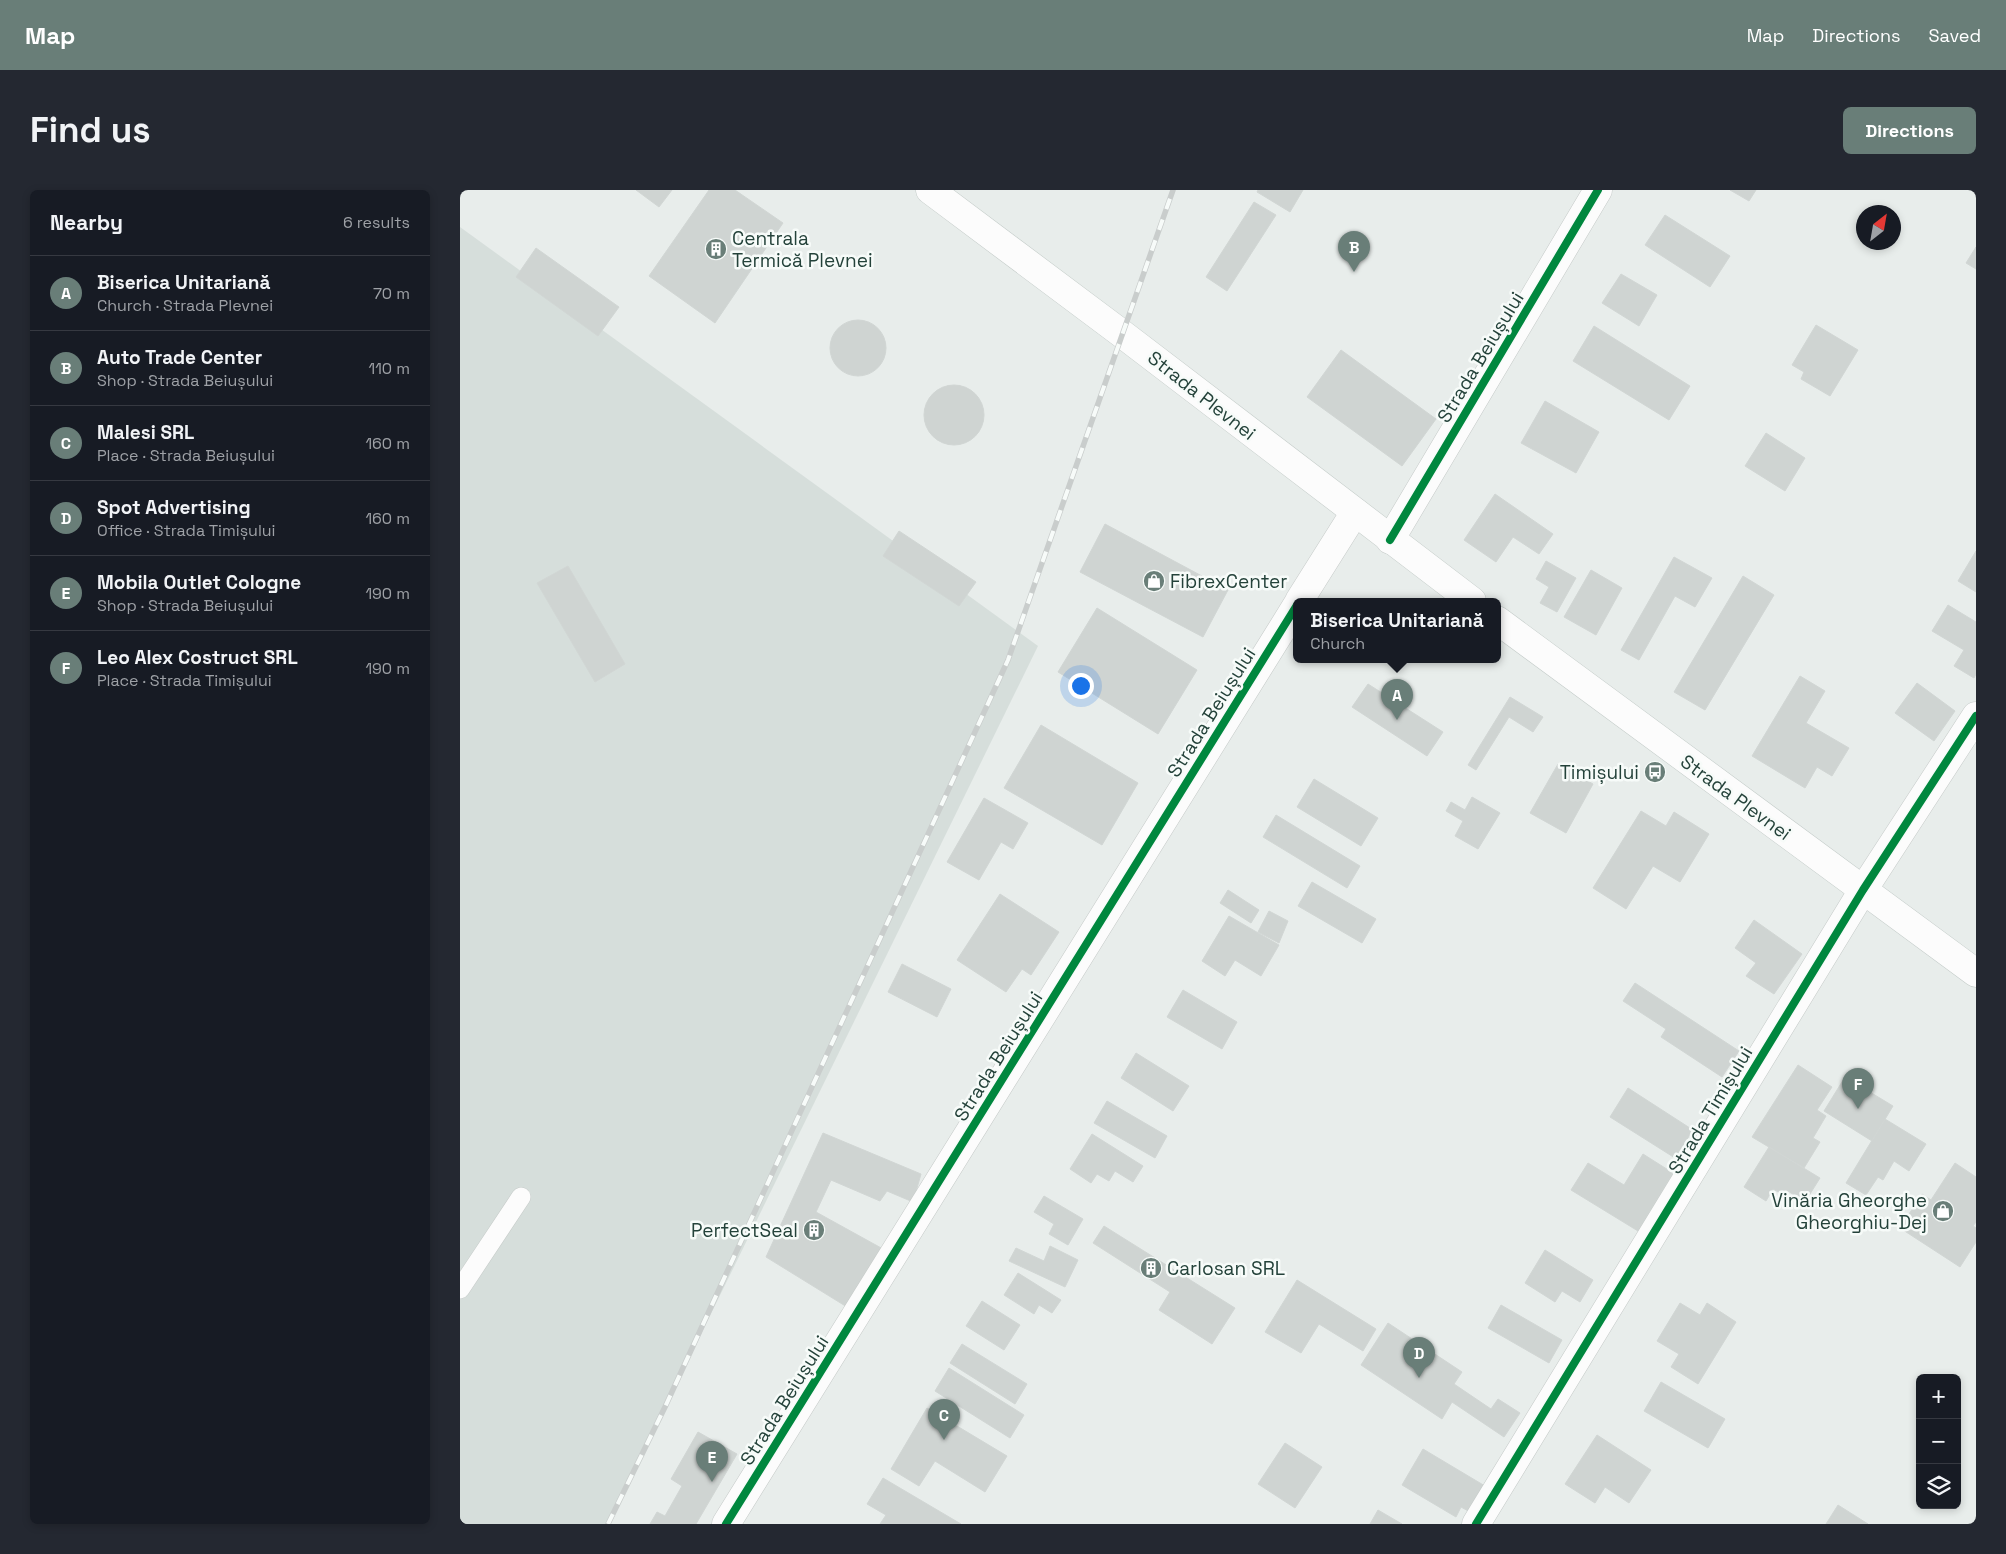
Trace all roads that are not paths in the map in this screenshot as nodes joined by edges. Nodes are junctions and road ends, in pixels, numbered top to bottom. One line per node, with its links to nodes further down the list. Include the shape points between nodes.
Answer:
1 (930, 190): 3 (street, Strada Plevnei)
2 (1598, 190): 4 (street, Strada Beiușului)
3 (1355, 512): 4 (street, Strada Plevnei); 5 (street)
4 (1390, 540): 6 (street, Strada Plevnei)
5 (1301, 598)
6 (1468, 598)
7 (1293, 611): 14 (street, Strada Beiușului)
8 (1501, 623): 10 (street, Strada Plevnei)
9 (1976, 716): 10 (street, Strada Timișului)
10 (1864, 890): 11 (street, Strada Plevnei); 15 (street, Strada Timișului)
11 (1976, 973)
12 (521, 1197): 13 (lane)
13 (460, 1289)
14 (726, 1524)
15 (1476, 1524)

